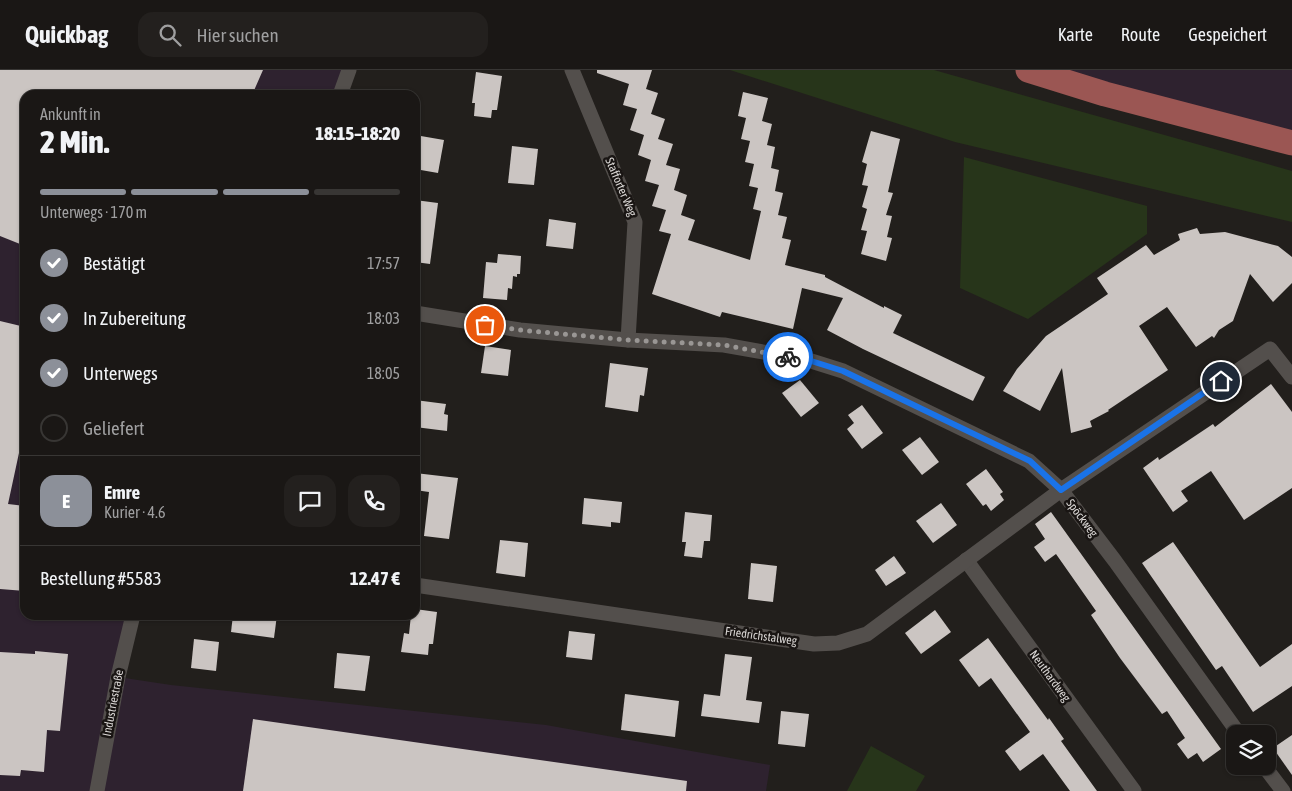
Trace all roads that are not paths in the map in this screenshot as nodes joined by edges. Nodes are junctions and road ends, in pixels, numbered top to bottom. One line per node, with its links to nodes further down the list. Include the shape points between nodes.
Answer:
1 (349, 70): 4 (street)
2 (572, 70): 7 (street, Stafforter Weg, via 636,222)
3 (1028, 70): 5 (main road, via 1105,94)
4 (342, 90)
5 (1292, 143)
6 (420, 314): 7 (street, Spöckweg, via 520,330)
7 (628, 340): 9 (street, Spöckweg, via 724,345 808,360 843,371 1030,461)
8 (1292, 377): 9 (street, Friedrichstalweg, via 1270,349)
9 (1061, 490): 10 (street, Friedrichstalweg); 13 (street, Spöckweg)
10 (966, 560): 11 (street, Friedrichstalweg, via 867,634 838,643 814,644); 16 (street, Neuthardweg)
11 (420, 586)
12 (132, 620): 15 (street, Industriestraße)
13 (1233, 725)
14 (1271, 775): 17 (street)
15 (97, 791)
16 (1134, 791)
17 (1284, 791)

